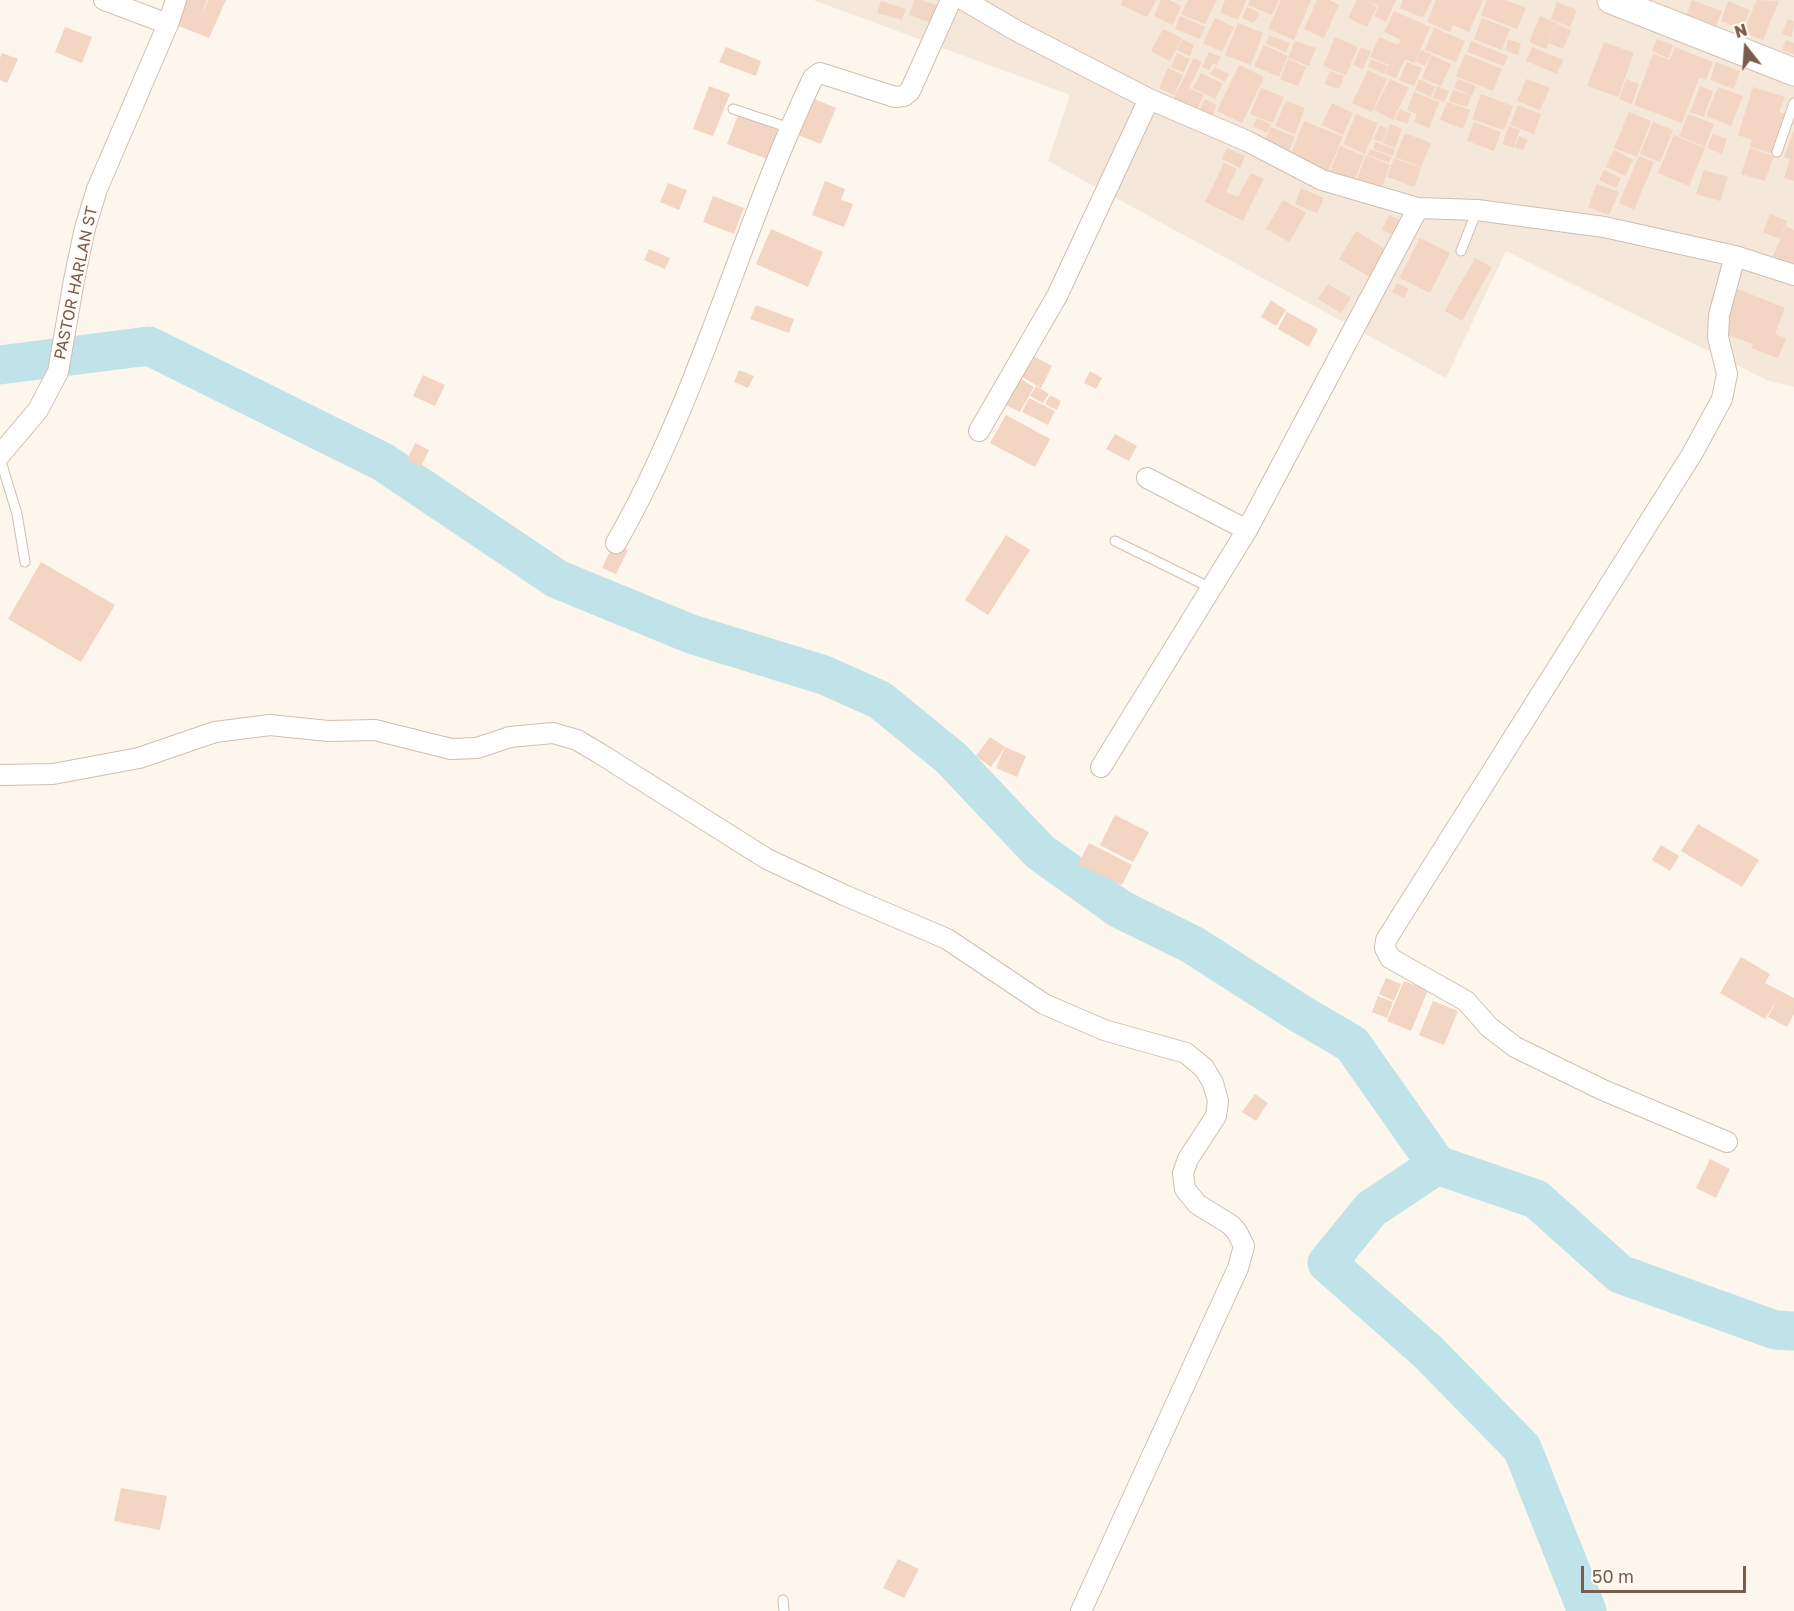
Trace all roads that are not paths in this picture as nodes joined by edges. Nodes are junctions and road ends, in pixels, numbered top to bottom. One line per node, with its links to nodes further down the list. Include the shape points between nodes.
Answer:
1 (104, 0): 6 (street)
2 (176, 0): 6 (street, PASTOR HARLAN ST)
3 (951, 0): 11 (street, via 910,92 895,97 820,73 813,78)
4 (964, 0): 8 (street)
5 (1611, 0): 7 (street)
6 (168, 24): 19 (street, PASTOR HARLAN ST, via 97,189 85,228 58,372 38,410)
7 (1794, 72)
8 (1149, 99): 13 (street, via 1246,141 1322,180); 18 (street, via 1057,296)
9 (1794, 103): 12 (lane)
10 (733, 109): 11 (lane)
11 (790, 128): 23 (street, via 684,399)
12 (1778, 152)
13 (1418, 208): 14 (street); 21 (street)
14 (1477, 210): 15 (lane); 16 (street, via 1604,227)
15 (1461, 251)
16 (1735, 256): 17 (street); 28 (street, via 1719,315 1718,337 1728,374 1717,409 1386,940 1385,948 1390,958 1466,1001 1489,1027 1515,1047 1603,1090)
17 (1794, 275)
18 (979, 431)
19 (0, 457): 24 (lane, via 17,514)
20 (1147, 478): 21 (street)
21 (1247, 530): 25 (street)
22 (1115, 540): 25 (lane)
23 (616, 543)
24 (25, 562)
25 (1211, 588): 26 (street)
26 (1101, 767)
27 (0, 775): 31 (street, via 75,770 139,758 215,732 270,725 328,731 375,730 452,749 553,733 577,740 767,859 947,939 1044,1004 1104,1030 1186,1053 1204,1068 1218,1101 1216,1116 1188,1159 1183,1173 1185,1189 1197,1204 1231,1225 1244,1245 1238,1268)
28 (1726, 1142)
29 (783, 1600): 30 (lane)
30 (784, 1611)
31 (1081, 1611)

